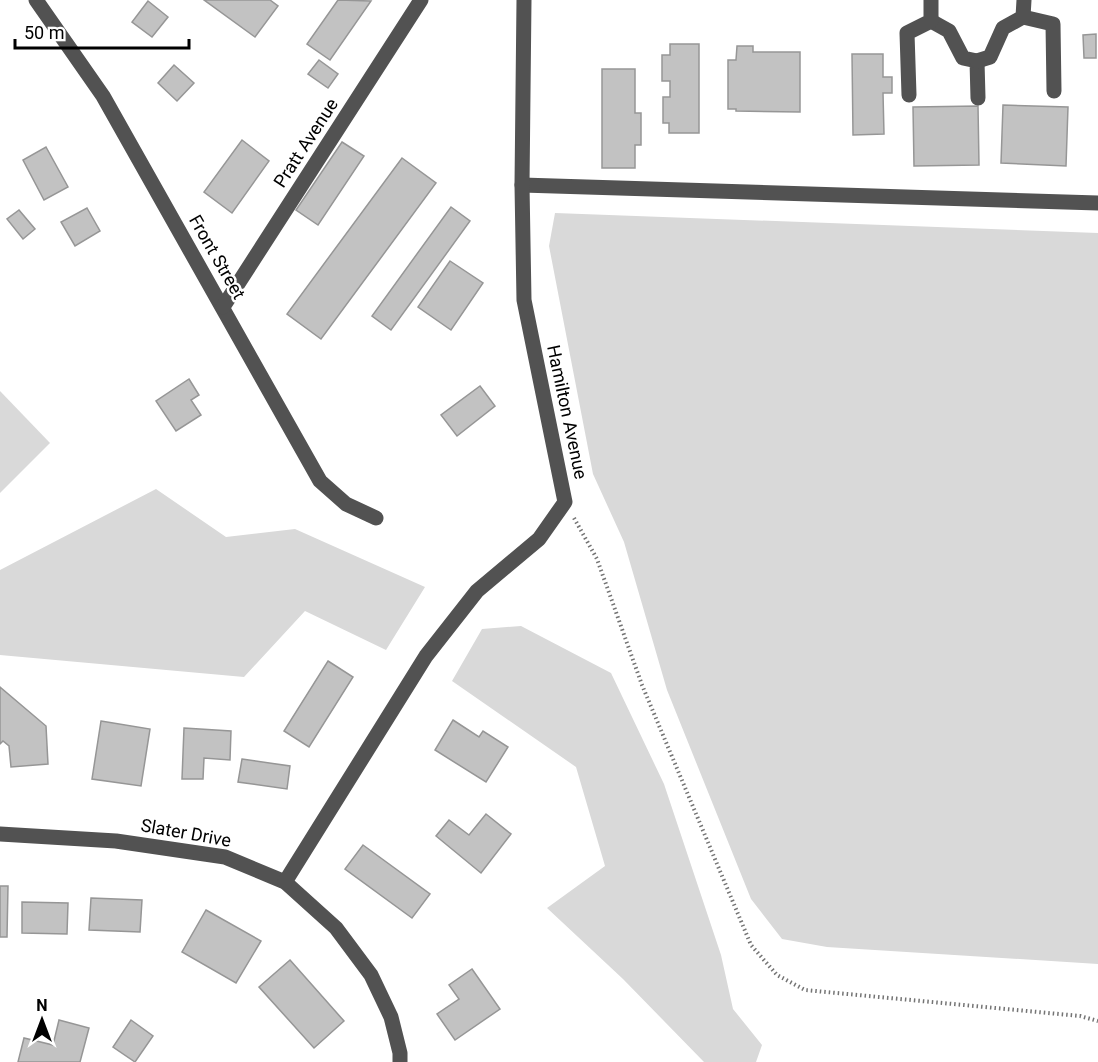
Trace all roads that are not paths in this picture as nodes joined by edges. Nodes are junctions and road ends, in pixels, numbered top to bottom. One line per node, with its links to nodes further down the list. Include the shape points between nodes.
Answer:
1 (36, 0): 14 (street, Front Street, via 103,96)
2 (422, 0): 14 (street, Pratt Avenue)
3 (524, 0): 12 (street, Hamilton Avenue)
4 (931, 0): 7 (street)
5 (1024, 0): 6 (street)
6 (1023, 16): 8 (street, via 1004,28 990,57); 9 (street, via 1053,24)
7 (931, 21): 8 (street, via 949,31 963,58); 10 (street, via 907,33)
8 (977, 61): 11 (street)
9 (1054, 92)
10 (909, 95)
11 (978, 98)
12 (522, 185): 13 (street); 17 (street, Hamilton Avenue, via 524,300 565,502 539,538 477,591 426,656)
13 (1098, 203)
14 (223, 307): 15 (street, Front Street, via 320,481 346,504)
15 (376, 518)
16 (0, 834): 17 (street, Slater Drive, via 116,841 225,857)
17 (285, 882): 18 (street, Slater Drive, via 336,928 371,975 391,1017)
18 (400, 1062)

